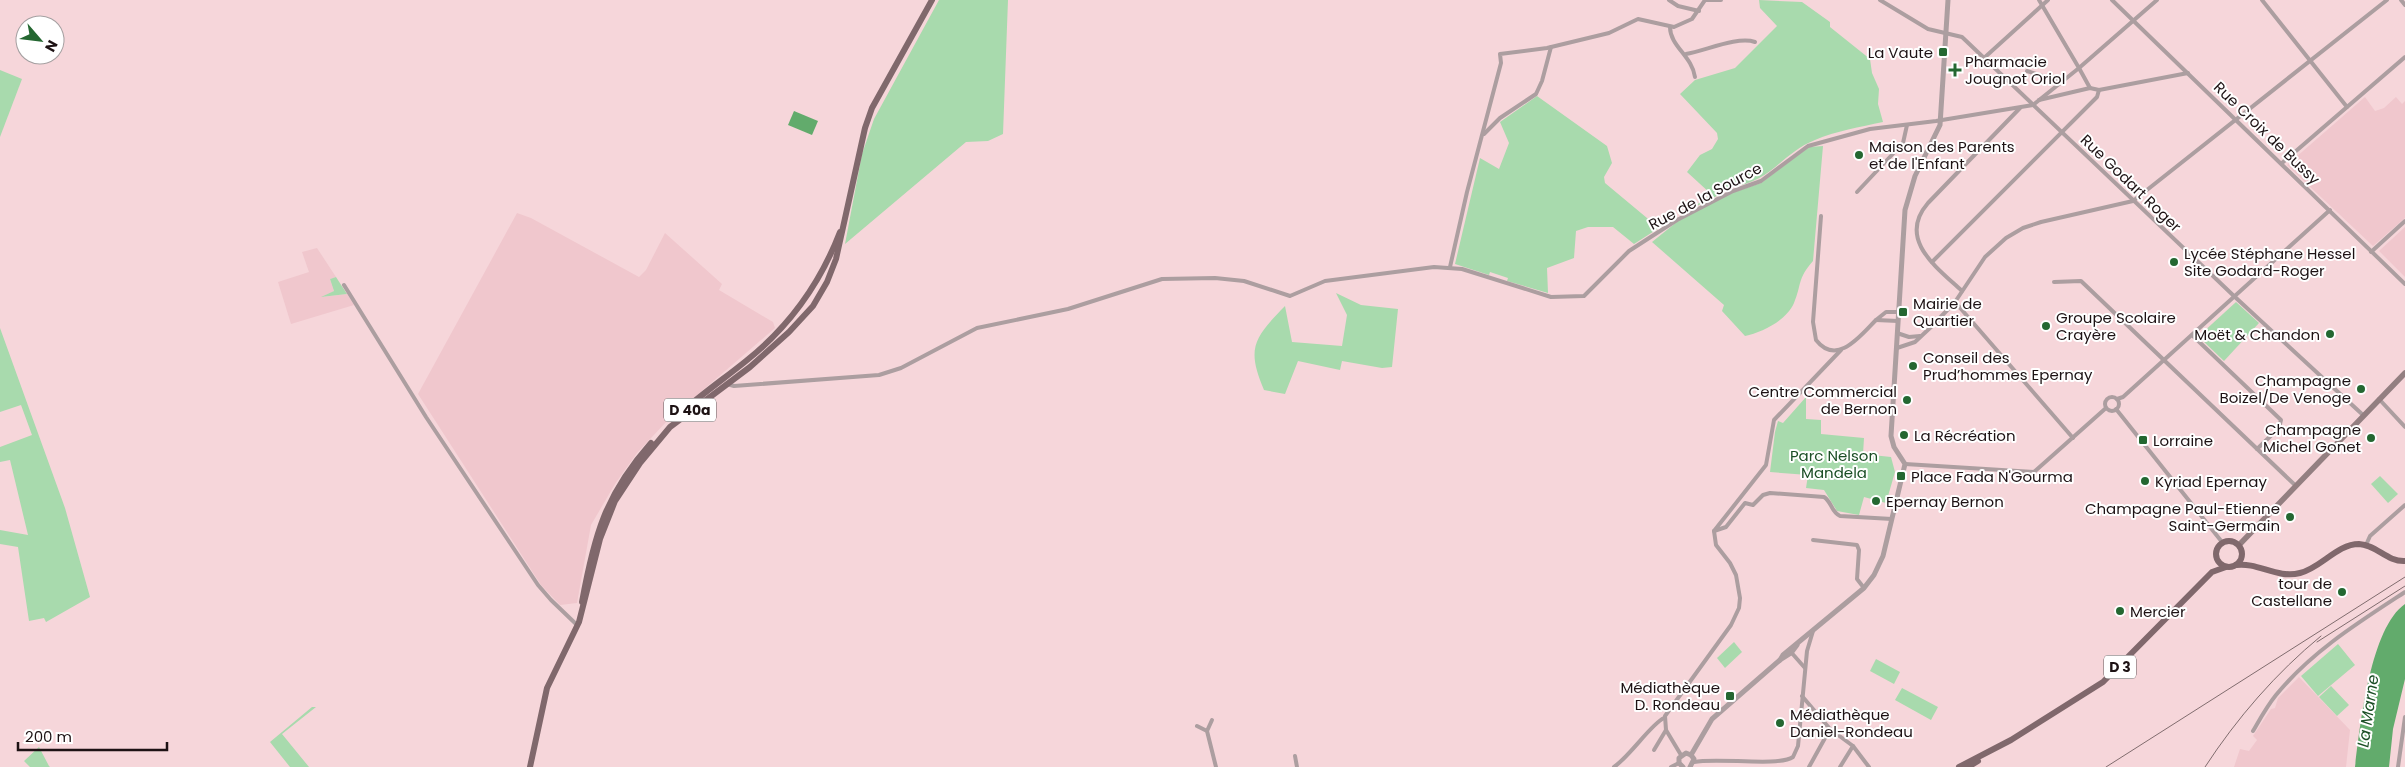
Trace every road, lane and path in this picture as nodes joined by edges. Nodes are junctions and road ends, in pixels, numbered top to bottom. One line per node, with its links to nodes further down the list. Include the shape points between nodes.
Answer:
1 (932, 0): 45 (main road, D 40a, via 872,108 858,150)
2 (1669, 0): 16 (street, via 1678,6)
3 (1705, 0): 4 (street); 16 (street)
4 (1721, 0)
5 (1880, 0): 19 (street, Rue Godart Roger, via 1922,26)
6 (1948, 0): 19 (street)
7 (2039, 0): 15 (street)
8 (2048, 0): 15 (street)
9 (2112, 0): 17 (street, Rue Croix de Bussy)
10 (2157, 0): 17 (street)
11 (2262, 0): 25 (street)
12 (2387, 0): 25 (street)
13 (2401, 0): 14 (street)
14 (2405, 5)
15 (2042, 6): 24 (street); 26 (street)
16 (1699, 11): 18 (street, via 1692,19)
17 (2134, 22): 26 (street); 28 (street, Rue Croix de Bussy)
18 (1670, 27): 21 (street, via 1638,19 1609,33); 22 (street, via 1672,38)
19 (1946, 34): 24 (street, Rue Godart Roger, via 1962,37); 38 (street)
20 (1755, 42): 22 (street, via 1728,42)
21 (1551, 48): 41 (street, via 1536,94 1500,118); 41 (street, via 1500,54 1501,63)
22 (1686, 54): 29 (street)
23 (2405, 57): 35 (street)
24 (1984, 58): 34 (street, Rue Godart Roger)
25 (2310, 62): 35 (street); 37 (street)
26 (2079, 68): 30 (street); 31 (street)
27 (2027, 71): 30 (street)
28 (2188, 73): 32 (street); 37 (street, Rue Croix de Bussy)
29 (1695, 77)
30 (2061, 82): 33 (street)
31 (2090, 88): 32 (street); 33 (street)
32 (2100, 90): 40 (street, via 2097,97)
33 (2039, 100): 34 (street)
34 (2032, 105): 36 (street, Rue de la Source); 40 (street, Rue Godart Roger)
35 (2347, 107): 42 (street)
36 (2020, 108): 38 (street, Rue de la Source); 50 (street, via 1921,212 1917,237)
37 (2236, 119): 42 (street, Rue Croix de Bussy); 44 (street)
38 (1941, 121): 39 (street, Rue de la Source); 58 (street, via 1915,176 1905,210)
39 (1908, 125): 43 (street, via 1903,143); 51 (street, Rue de la Source, via 1870,129 1803,148 1761,181 1733,191 1677,220 1629,251 1584,296 1551,297)
40 (2060, 132): 44 (street, Rue Godart Roger); 50 (street)
41 (1482, 136): 51 (street)
42 (2282, 163): 46 (street, Rue Croix de Bussy)
43 (1857, 192)
44 (2133, 201): 55 (street, via 2018,230 1985,256); 56 (street, Rue Godart Roger)
45 (847, 210): 68 (main road, D 40a, via 830,256 799,309 760,350); 69 (main road, D 40a, via 836,259 813,306 789,332)
46 (2330, 210): 49 (street, Rue Croix de Bussy); 56 (street)
47 (1821, 216): 65 (street, via 1814,333 1823,347)
48 (2405, 221): 49 (street)
49 (2372, 252): 53 (street, Rue Croix de Bussy)
50 (1932, 262): 55 (street)
51 (1450, 267): 69 (street, Rue de la Source, via 1334,280 1286,296 1244,281 1162,279 1068,309 966,332 900,368 879,375)
52 (2054, 282): 66 (street, via 2082,282)
53 (2405, 284)
54 (344, 285): 96 (street, via 426,417 538,585)
55 (1962, 291): 57 (street)
56 (2235, 298): 63 (street); 74 (street, Rue Godart Roger)
57 (1954, 302): 62 (street); 76 (street)
58 (1898, 312): 59 (street, via 1883,313); 60 (street)
59 (1876, 320): 60 (street); 65 (street, via 1850,346)
60 (1898, 321): 61 (street)
61 (1897, 333): 62 (street, via 1909,338); 64 (street)
62 (1920, 336): 64 (street)
63 (2193, 336): 66 (street); 77 (street, via 2281,420 2279,428)
64 (1896, 348): 78 (street, via 1892,436 1894,447)
65 (1841, 350): 82 (street, via 1774,420 1766,465)
66 (2165, 362): 70 (street); 77 (street)
67 (2405, 373): 71 (main road)
68 (722, 379): 69 (main road); 96 (main road, D 40a, via 664,428 617,488 596,535)
69 (727, 384): 98 (main road, D 40a, via 689,410 666,431 625,485 604,526 584,609)
70 (2117, 399): 72 (street, via 2109,398); 73 (street, via 2119,405)
71 (2379, 399): 74 (main road); 75 (street)
72 (2106, 408): 73 (street); 76 (street)
73 (2116, 409): 84 (street)
74 (2363, 416): 79 (main road)
75 (2405, 427)
76 (2073, 438): 78 (street, via 2034,472)
77 (2257, 449): 79 (street)
78 (1905, 464): 81 (street)
79 (2296, 486): 85 (main road)
80 (2405, 505): 86 (street, via 2370,536)
81 (1892, 519): 82 (street, via 1840,516 1824,497 1770,493 1753,505 1745,503 1726,528); 94 (street, via 1883,556)
82 (1714, 531): 105 (street, via 1716,545 1736,575 1740,598 1738,608 1731,625)
83 (1813, 540): 94 (street, via 1857,545 1857,579)
84 (2222, 542): 85 (main road, via 2231,540); 88 (main road, via 2217,547)
85 (2239, 545): 87 (main road)
86 (2366, 545): 89 (main road, via 2396,561); 90 (main road, via 2357,544 2343,549 2298,574 2276,574)
87 (2242, 554): 90 (main road); 91 (main road)
88 (2216, 558): 92 (main road); 93 (main road, D 3)
89 (2405, 561)
90 (2249, 564): 91 (main road)
91 (2236, 565): 92 (main road)
92 (2226, 567): 93 (main road, D 3)
93 (2212, 572): 112 (main road, D 3, via 2108,678)
94 (1864, 588): 97 (street)
95 (2405, 592): 111 (street, via 2343,632 2302,669 2276,695)
96 (576, 624): 98 (main road, D 40a)
97 (1813, 631): 99 (street); 101 (street)
98 (570, 639): 121 (main road, D 40a, via 546,688)
99 (1797, 645): 100 (street); 101 (street)
100 (1790, 651): 102 (street); 116 (street, via 1712,719)
101 (1807, 652): 102 (street)
102 (1805, 668): 103 (street)
103 (1802, 696): 108 (street); 118 (street, via 1798,746 1791,760 1771,764)
104 (2405, 717): 133 (street)
105 (1664, 718): 109 (street); 124 (street)
106 (1212, 720): 110 (street)
107 (1197, 726): 110 (street)
108 (1830, 729): 113 (street); 128 (street)
109 (1666, 730): 114 (street); 115 (street)
110 (1207, 731): 122 (street)
111 (2253, 731)
112 (2011, 740): 131 (main road, D 3); 132 (main road, D 3)
113 (1853, 746): 129 (street); 130 (street)
114 (1654, 750)
115 (1681, 755): 116 (street); 120 (street)
116 (1691, 755): 119 (street)
117 (1295, 756): 123 (street)
118 (1714, 760): 119 (street); 127 (street)
119 (1694, 762): 126 (street)
120 (1681, 765): 125 (street)
121 (530, 767)
122 (1216, 767)
123 (1297, 767)
124 (1614, 767)
125 (1670, 767)
126 (1690, 767)
127 (1712, 767)
128 (1809, 767)
129 (1840, 767)
130 (1869, 767)
131 (1959, 767)
132 (1968, 767)
133 (2398, 767)

